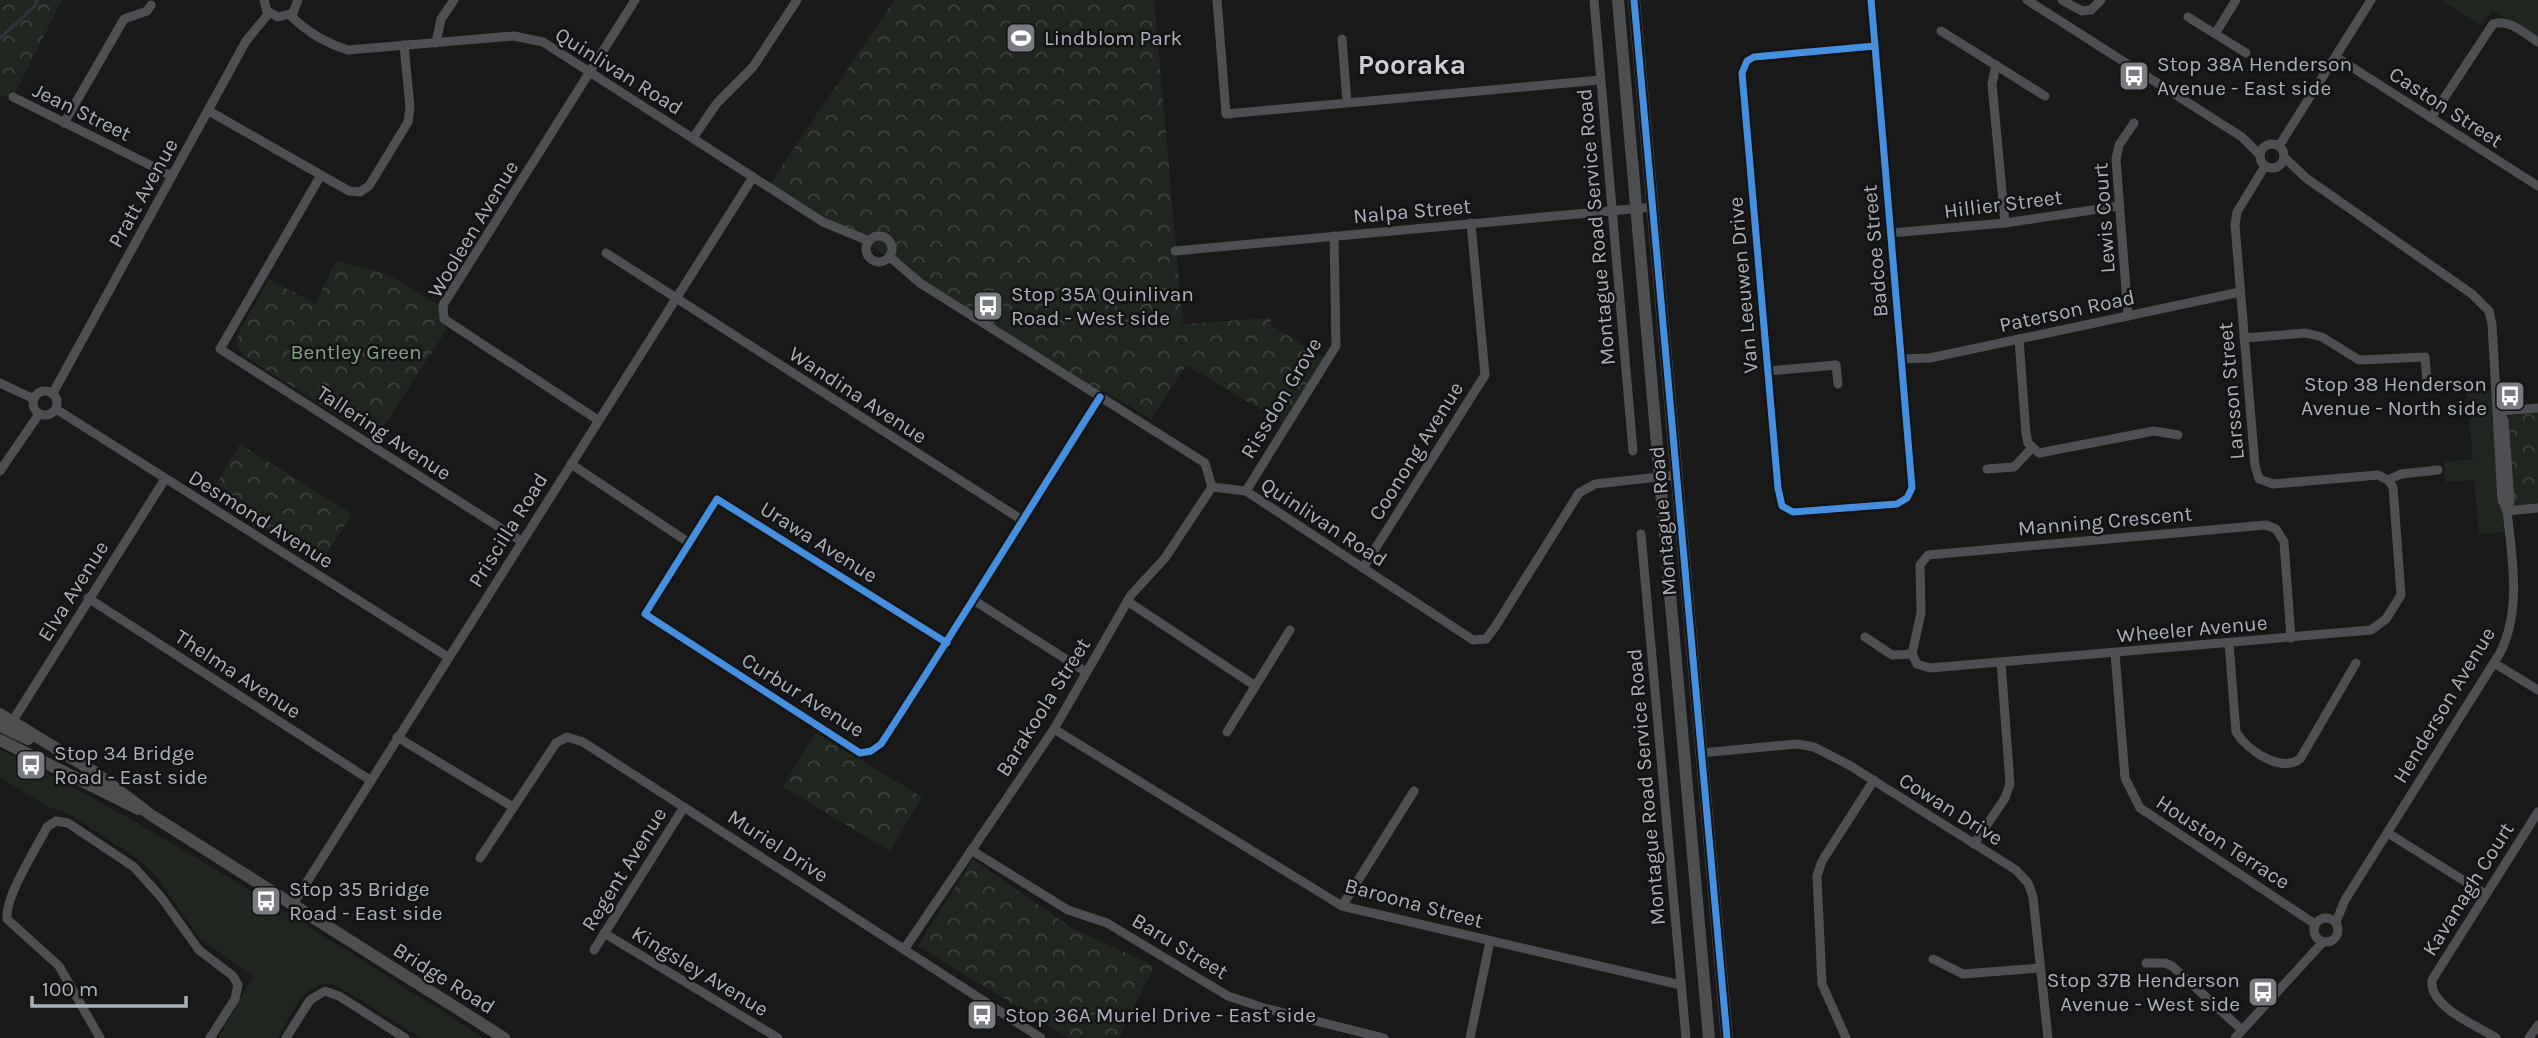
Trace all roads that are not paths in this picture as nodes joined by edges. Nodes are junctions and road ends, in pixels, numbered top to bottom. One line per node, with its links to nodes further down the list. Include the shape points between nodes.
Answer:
1 (264, 0): 17 (street)
2 (298, 0): 18 (street)
3 (454, 0): 24 (street, via 441,19)
4 (635, 0): 30 (street)
5 (797, 0): 40 (street, via 753,67 717,103)
6 (1217, 0): 34 (street, via 1226,114)
7 (1594, 0): 31 (street, Montague Road Service Road)
8 (1618, 0): 54 (main road, Montague Road)
9 (1634, 0): 53 (main road, Montague Road)
10 (1871, 0): 26 (street, Badcoe Street)
11 (2026, 0): 39 (street)
12 (2062, 0): 13 (street, via 2082,11 2091,10)
13 (2101, 0)
14 (2236, 0): 21 (street)
15 (2371, 0): 28 (street)
16 (150, 5): 37 (street, via 124,19)
17 (269, 13): 18 (street); 35 (street, Pratt Avenue, via 246,41)
18 (290, 15): 25 (street, Quinlivan Road, via 305,30 348,50)
19 (2188, 17): 21 (street)
20 (1941, 31): 29 (street)
21 (2215, 33): 27 (street)
22 (1342, 39): 34 (street)
23 (2538, 42): 36 (street, via 2510,24 2493,24)
24 (436, 43): 25 (street, Quinlivan Road); 30 (street, Quinlivan Road, via 530,37)
25 (404, 45): 47 (street, via 408,122 369,186 360,192 349,191)
26 (1875, 46): 58 (street, Badcoe Street); 70 (street, Van Leeuwen Drive, via 1746,61)
27 (2246, 53)
28 (2336, 57): 36 (street, Caston Street); 42 (street)
29 (1996, 65): 32 (street); 57 (street, via 1993,84)
30 (589, 72): 40 (street, Quinlivan Road); 81 (street, Wooleen Avenue, via 443,305 443,319)
31 (1600, 80): 34 (street); 55 (street, Montague Road Service Road)
32 (2045, 96)
33 (13, 97): 37 (street, Jean Street)
34 (1347, 102)
35 (209, 111): 47 (street); 48 (street, Pratt Avenue)
36 (2431, 118): 51 (street, Caston Street)
37 (64, 123): 48 (street, Jean Street)
38 (2134, 123): 52 (street, Lewis Court, via 2117,151)
39 (2242, 137): 41 (street); 43 (street)
40 (693, 138): 49 (street, Quinlivan Road)
41 (2266, 145): 42 (street); 43 (street)
42 (2279, 146): 44 (street)
43 (2260, 155): 45 (street)
44 (2284, 158): 46 (street); 50 (street, Henderson Avenue)
45 (2266, 166): 46 (street); 64 (street, Larsson Street, via 2235,218)
46 (2278, 167): 50 (street, Henderson Avenue)
47 (321, 175): 100 (street, Tallering Avenue, via 220,349)
48 (172, 176): 74 (street, Pratt Avenue)
49 (753, 177): 60 (street, Quinlivan Road, via 823,222); 65 (street, Priscilla Road)
50 (2306, 178): 79 (street, Henderson Avenue, via 2480,300 2490,316)
51 (2538, 186)
52 (2119, 206): 57 (street, Hillier Street); 66 (street, Lewis Court)
53 (1653, 207): 54 (street, Nalpa Street); 89 (main road, Montague Road)
54 (1636, 208): 55 (street, Nalpa Street); 90 (main road, Montague Road)
55 (1612, 211): 56 (street, Nalpa Street); 84 (street, Montague Road Service Road)
56 (1471, 223): 59 (street, Nalpa Street); 102 (street, Coonong Avenue, via 1485,375)
57 (2005, 223): 58 (street, Hillier Street)
58 (1891, 233): 69 (street, Badcoe Street)
59 (1334, 236): 61 (street, Nalpa Street); 94 (street, Rissdon Grove, via 1336,346)
60 (869, 241): 63 (street, via 871,258 882,262); 63 (street, via 878,236 888,239)
61 (1175, 251)
62 (606, 253): 65 (street, Wandina Avenue)
63 (890, 257): 75 (street, via 919,283)
64 (2240, 292): 66 (street, Paterson Road); 67 (street, Larsson Street)
65 (676, 298): 81 (street, Priscilla Road); 98 (street, Wandina Avenue)
66 (2129, 316): 68 (street, Paterson Road)
67 (2244, 338): 71 (street, via 2306,332 2359,360 2426,357); 92 (street, Larsson Street, via 2259,479 2273,484 2378,475)
68 (2019, 339): 69 (street, Paterson Road, via 1930,358); 83 (street, via 2026,433)
69 (1901, 359): 95 (street, Badcoe Street, via 1912,488)
70 (1768, 371): 73 (street, via 1836,365); 95 (street, Van Leeuwen Drive, via 1778,488 1784,508 1794,512 1897,504)
71 (2427, 380)
72 (0, 383): 76 (street)
73 (1838, 384)
74 (53, 393): 76 (street, via 43,391); 78 (street)
75 (1100, 397): 93 (street, via 1205,463); 98 (street, Curbur Avenue)
76 (34, 399): 80 (street)
77 (2538, 408): 79 (street)
78 (56, 409): 80 (street, via 49,415); 91 (street, Desmond Avenue)
79 (2498, 411): 97 (street, Henderson Avenue, via 2502,500)
80 (39, 414): 88 (street)
81 (598, 420): 85 (street, Priscilla Road)
82 (2178, 435): 83 (street, via 2154,432 2044,454)
83 (2032, 448): 86 (street, via 2014,467)
84 (1633, 451)
85 (570, 464): 100 (street, Priscilla Road); 101 (street)
86 (1987, 469)
87 (2438, 470): 92 (street, Larsson Street)
88 (0, 471)
89 (1677, 475): 90 (street, Quinlivan Road); 126 (main road, Montague Road)
90 (1660, 478): 102 (street, Quinlivan Road, via 1595,484 1579,493 1486,639 1473,640); 127 (main road, Montague Road)
91 (165, 479): 103 (street, Elva Avenue); 113 (street, Desmond Avenue)
92 (2388, 480): 108 (street, Wheeler Avenue, via 2393,487 2402,581 2399,601 2371,630)
93 (1212, 487): 94 (street, Quinlivan Road); 105 (street, Barakoola Street, via 1166,558)
94 (1246, 491): 102 (street, Quinlivan Road)
95 (1907, 498)
96 (2538, 508): 97 (street)
97 (2507, 511): 116 (street, Henderson Avenue, via 2514,606)
98 (1022, 520): 104 (street, Curbur Avenue)
99 (1641, 534): 152 (street, Montague Road Service Road)
100 (521, 541): 113 (street, Priscilla Road)
101 (688, 542): 109 (street, Urawa Avenue, via 717,499); 109 (street, Curbur Avenue, via 645,614 860,753 881,744)
102 (1363, 568)
103 (88, 598): 121 (street, Elva Avenue); 128 (street, Thelma Avenue)
104 (975, 601): 109 (street, Curbur Avenue); 117 (street)
105 (1127, 601): 117 (street, Barakoola Street); 118 (street)
106 (1290, 630): 118 (street)
107 (1865, 637): 112 (street, Wheeler Avenue, via 1892,655)
108 (2291, 638): 110 (street, Wheeler Avenue); 112 (street, Manning Crescent, via 2284,542 2276,529 2266,525 1928,555 1920,565 1921,613)
109 (947, 643)
110 (2229, 643): 111 (street, Wheeler Avenue); 115 (street, via 2236,732 2245,743 2282,765 2300,759)
111 (2115, 653): 114 (street, Wheeler Avenue); 143 (street, Houston Terrace, via 2125,778 2140,808)
112 (1912, 654): 114 (street, Wheeler Avenue, via 1916,663 1926,668)
113 (448, 657): 124 (street, Priscilla Road)
114 (2001, 662): 136 (street, via 2010,784)
115 (2357, 663)
116 (2494, 663): 119 (street); 135 (street, Henderson Avenue)
117 (1086, 672): 122 (street, Barakoola Street)
118 (1254, 685): 123 (street)
119 (2538, 690)
120 (0, 715): 121 (main road, Bridge Road)
121 (6, 724): 134 (main road, Bridge Road, via 118,787)
122 (1054, 729): 137 (street, Barakoola Street); 141 (street, Baroona Street)
123 (1227, 732)
124 (397, 737): 128 (street, Priscilla Road); 131 (street)
125 (0, 740): 134 (main road, Bridge Road)
126 (1701, 753): 127 (main road); 129 (street, Cowan Drive, via 1805,745 1823,750); 166 (main road, Montague Road)
127 (1685, 755): 165 (main road, Montague Road)
128 (370, 780): 140 (street, Priscilla Road)
129 (1874, 780): 136 (street, Cowan Drive); 167 (street, via 1817,876 1822,984)
130 (1413, 791): 141 (street)
131 (513, 807): 132 (street, Muriel Drive, via 556,743 566,737 583,742); 138 (street, Muriel Drive)
132 (684, 807): 144 (street, Regent Avenue); 147 (street, Muriel Drive)
133 (2538, 812): 139 (street, Kavanagh Court)
134 (151, 815): 140 (main road, Bridge Road)
135 (2388, 833): 139 (street); 142 (street, Henderson Avenue)
136 (1974, 844): 151 (street, Cowan Drive, via 2016,870 2031,890)
137 (971, 849): 147 (street, Barakoola Street); 162 (street, Baru Street, via 1068,910 1107,923 1228,996)
138 (480, 858)
139 (2485, 894): 170 (street, Kavanagh Court, via 2431,987 2438,1001)
140 (293, 904): 159 (main road, Bridge Road)
141 (1342, 906): 146 (street, Baroona Street)
142 (2332, 920): 143 (street); 145 (street, Henderson Avenue, via 2339,929 2336,938)
143 (2315, 924): 145 (street)
144 (604, 933): 148 (street, Regent Avenue); 160 (street, Kingsley Avenue)
145 (2320, 939): 154 (street)
146 (1490, 941): 152 (street, Baroona Street); 163 (street)
147 (905, 948): 161 (street, Muriel Drive)
148 (594, 950)
149 (1933, 960): 151 (street, via 1963,974)
150 (2146, 963): 154 (street, via 2172,966)
151 (2040, 968): 168 (street, Cowan Drive)
152 (1681, 985): 164 (street, Montague Road Service Road)
153 (2538, 1025): 171 (street)
154 (2242, 1030): 169 (street)
155 (100, 1038): 156 (street, via 59,966 7,919 6,910 47,827 56,821 68,823 134,867 199,950 229,971 238,985 234,999)
156 (209, 1038)
157 (286, 1038): 158 (street, via 310,1000 325,991)
158 (405, 1038)
159 (504, 1038)
160 (778, 1038)
161 (1041, 1038)
162 (1384, 1038)
163 (1470, 1038)
164 (1686, 1038)
165 (1709, 1038)
166 (1727, 1038)
167 (1846, 1038)
168 (2048, 1038)
169 (2235, 1038)
170 (2496, 1038)
171 (2529, 1038)

